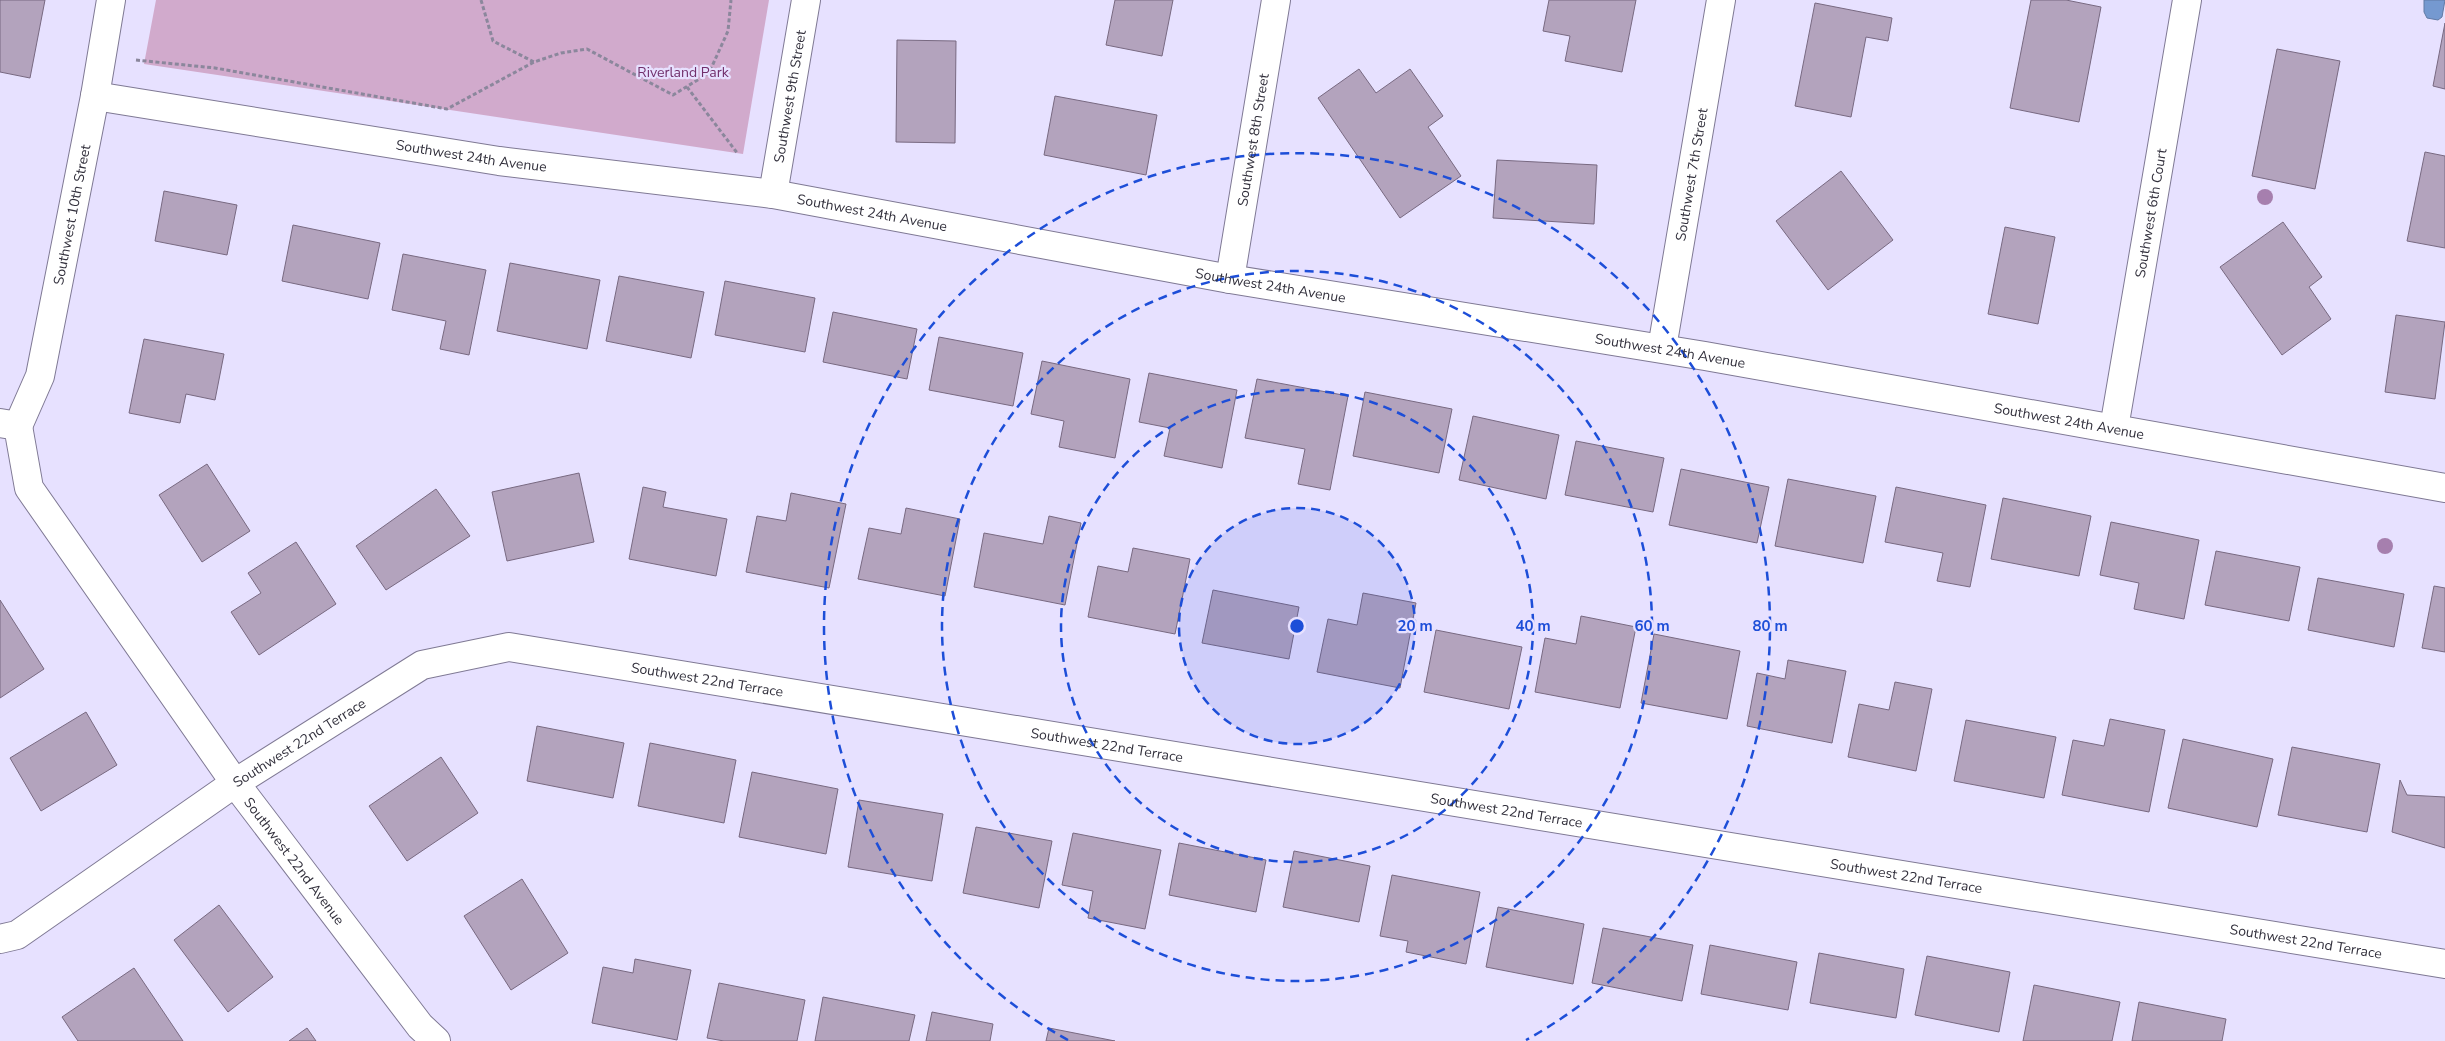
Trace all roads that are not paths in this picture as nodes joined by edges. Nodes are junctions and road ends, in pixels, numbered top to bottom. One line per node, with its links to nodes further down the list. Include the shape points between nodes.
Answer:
1 (111, 0): 6 (street, Southwest 10th Street)
2 (806, 0): 7 (street, Southwest 9th Street)
3 (1276, 0): 8 (street, Southwest 8th Street)
4 (1721, 0): 9 (street, Southwest 7th Street)
5 (2187, 0): 11 (street, Southwest 6th Court)
6 (96, 96): 7 (street, Southwest 24th Avenue, via 499,161); 10 (street, Southwest 10th Street, via 40,376)
7 (773, 194): 8 (street, Southwest 24th Avenue)
8 (1230, 279): 9 (street, Southwest 24th Avenue)
9 (1662, 348): 11 (street, Southwest 24th Avenue)
10 (9, 425): 13 (street, Southwest 22nd Terrace, via 29,488)
11 (2114, 428): 12 (street, Southwest 24th Avenue)
12 (2445, 488)
13 (235, 783): 14 (street, Southwest 22nd Avenue, via 17,935); 15 (street, Southwest 22nd Terrace, via 422,665 509,647); 16 (street, Southwest 22nd Avenue, via 420,1026)
14 (0, 939)
15 (2445, 964)
16 (436, 1041)

